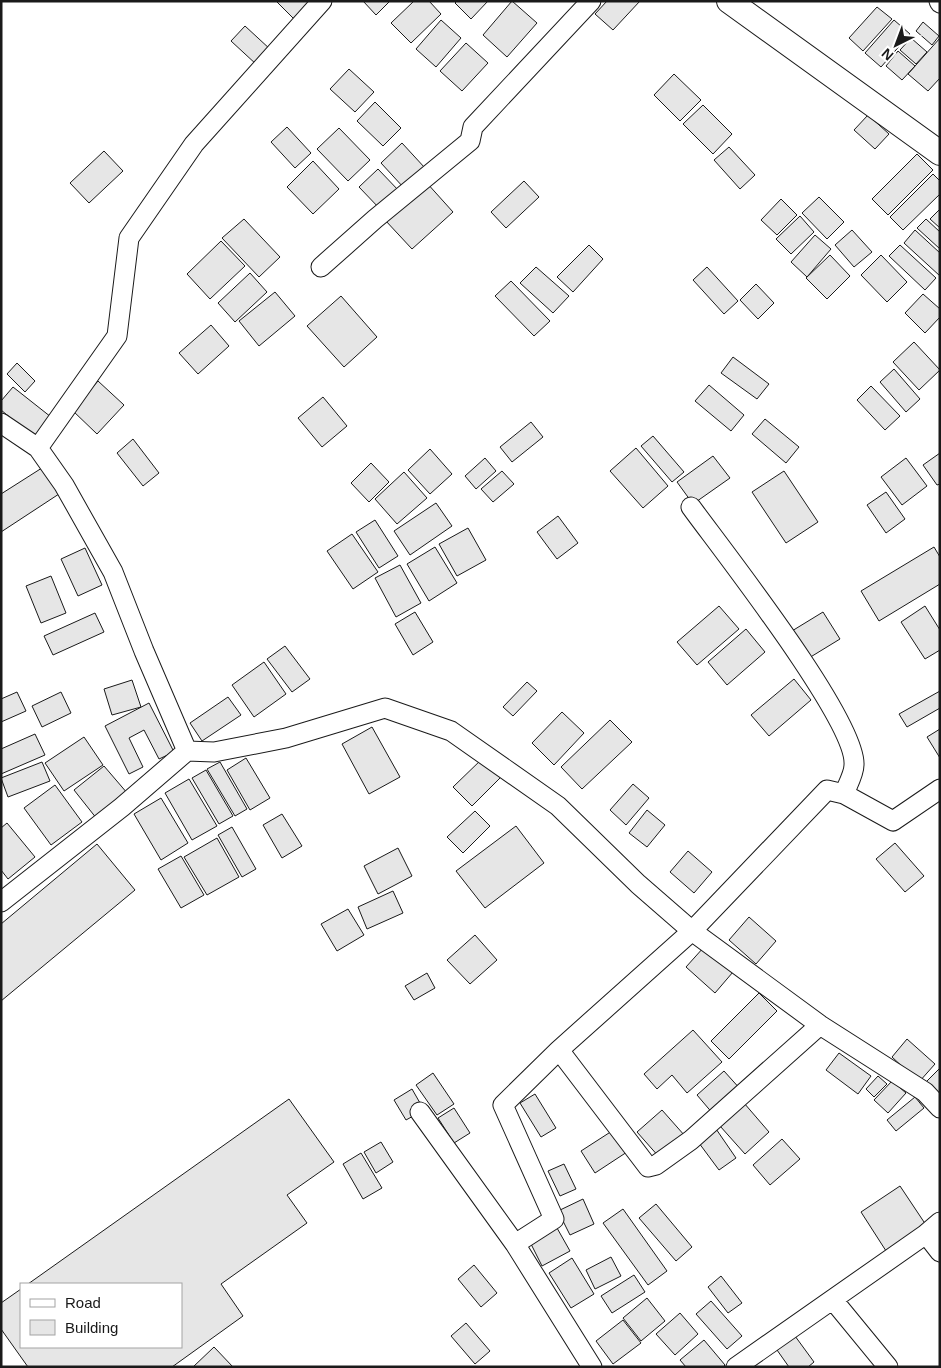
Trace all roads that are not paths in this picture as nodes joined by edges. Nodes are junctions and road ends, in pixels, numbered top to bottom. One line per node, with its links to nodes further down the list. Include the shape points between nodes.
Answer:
1 (322, 1): 7 (street, via 194,144 129,238 117,336)
2 (591, 1): 5 (street, via 473,127 470,141)
3 (729, 1): 4 (street)
4 (940, 153)
5 (322, 267)
6 (1, 423): 7 (street)
7 (38, 448): 9 (street, via 64,485 113,572)
8 (691, 507): 11 (street, via 817,682 848,740 854,765)
9 (187, 751): 12 (street, via 122,807); 13 (street, via 214,752 286,738 384,708 451,731 558,806)
10 (940, 789): 11 (street, via 893,821)
11 (844, 794): 13 (street, via 827,790)
12 (1, 902)
13 (692, 931): 14 (street); 15 (street)
14 (820, 1025): 15 (street, via 691,1140 656,1165 648,1167); 16 (street, via 925,1092)
15 (560, 1050): 19 (street, via 503,1104 554,1219)
16 (940, 1108)
17 (420, 1112): 19 (street)
18 (933, 1228): 20 (street); 21 (street)
19 (515, 1244): 22 (street)
20 (940, 1252)
21 (833, 1300): 23 (street); 24 (street)
22 (592, 1367)
23 (736, 1367)
24 (888, 1367)

